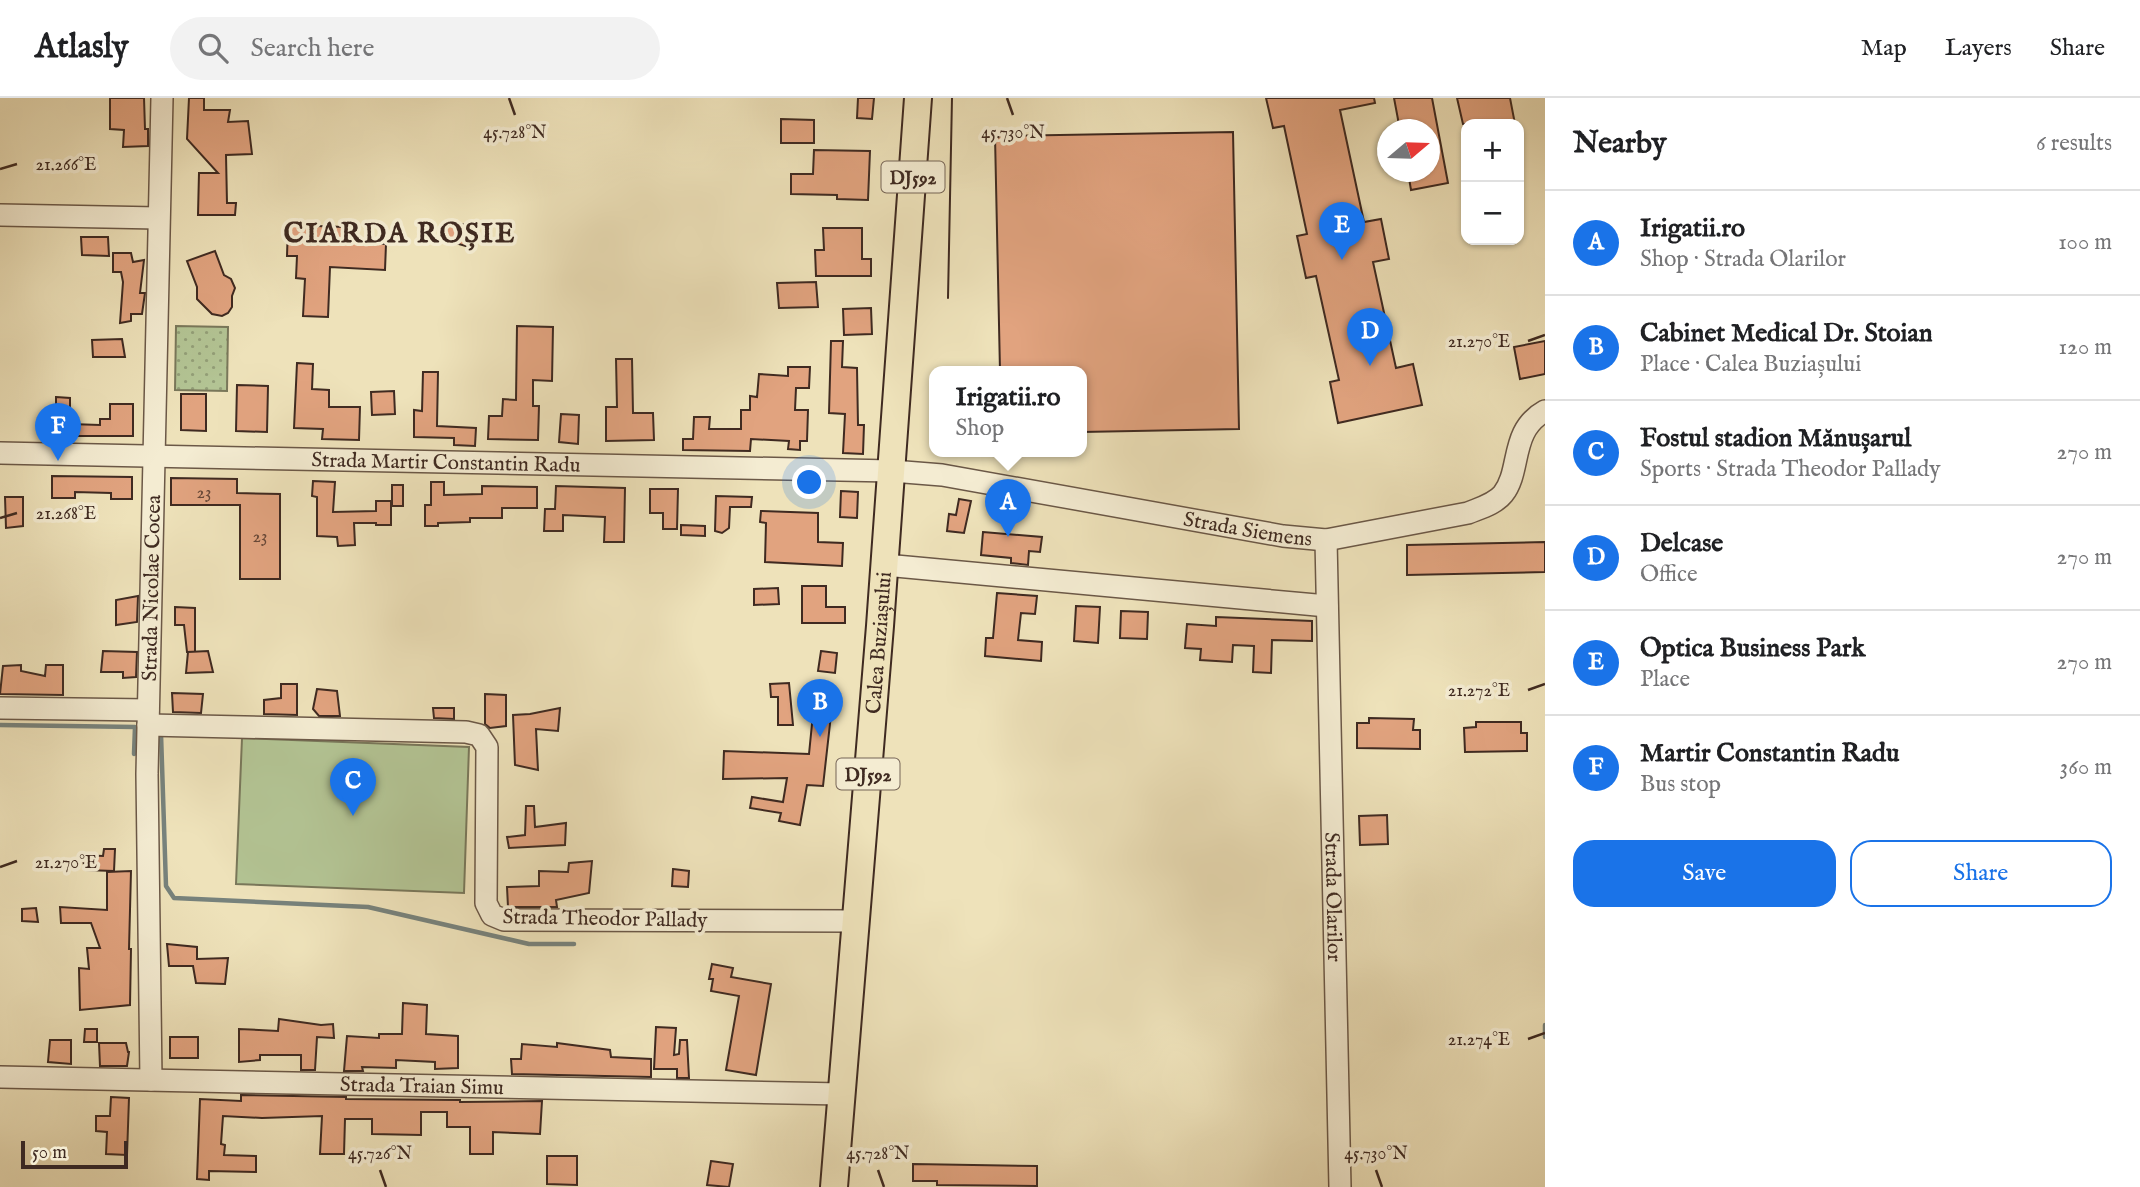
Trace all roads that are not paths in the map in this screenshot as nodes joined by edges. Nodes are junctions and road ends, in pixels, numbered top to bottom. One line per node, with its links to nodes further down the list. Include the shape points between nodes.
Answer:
1 (162, 98): 4 (street, Strada Nicolae Cocea)
2 (918, 98): 8 (main road, Calea Buziașului / DJ592)
3 (0, 215): 4 (street)
4 (158, 218): 7 (street, Strada Nicolae Cocea)
5 (1545, 411): 9 (street, Strada Siemens, via 1529,424 1503,494 1490,504 1468,513)
6 (0, 453): 7 (street, Strada Martir Constantin Radu)
7 (153, 456): 8 (street, Strada Martir Constantin Radu); 13 (street, Strada Nicolae Cocea)
8 (892, 471): 9 (street, Strada Siemens, via 942,475); 10 (main road, Calea Buziașului / DJ592)
9 (1326, 540): 11 (street, Strada Olarilor)
10 (885, 565): 11 (street); 14 (main road, Calea Buziașului / DJ592)
11 (1327, 606): 19 (street, Strada Olarilor)
12 (0, 708): 13 (street, Strada Theodor Pallady)
13 (148, 718): 14 (street, Strada Theodor Pallady, via 479,735 487,747 486,903 492,915 505,920); 16 (street, Strada Nicolae Cocea)
14 (855, 921): 17 (main road, Calea Buziașului / DJ592)
15 (0, 1077): 16 (street, Strada Traian Simu)
16 (151, 1080): 17 (street, Strada Traian Simu)
17 (842, 1094): 18 (main road, Calea Buziașului / DJ592)
18 (834, 1187)
19 (1340, 1187)

